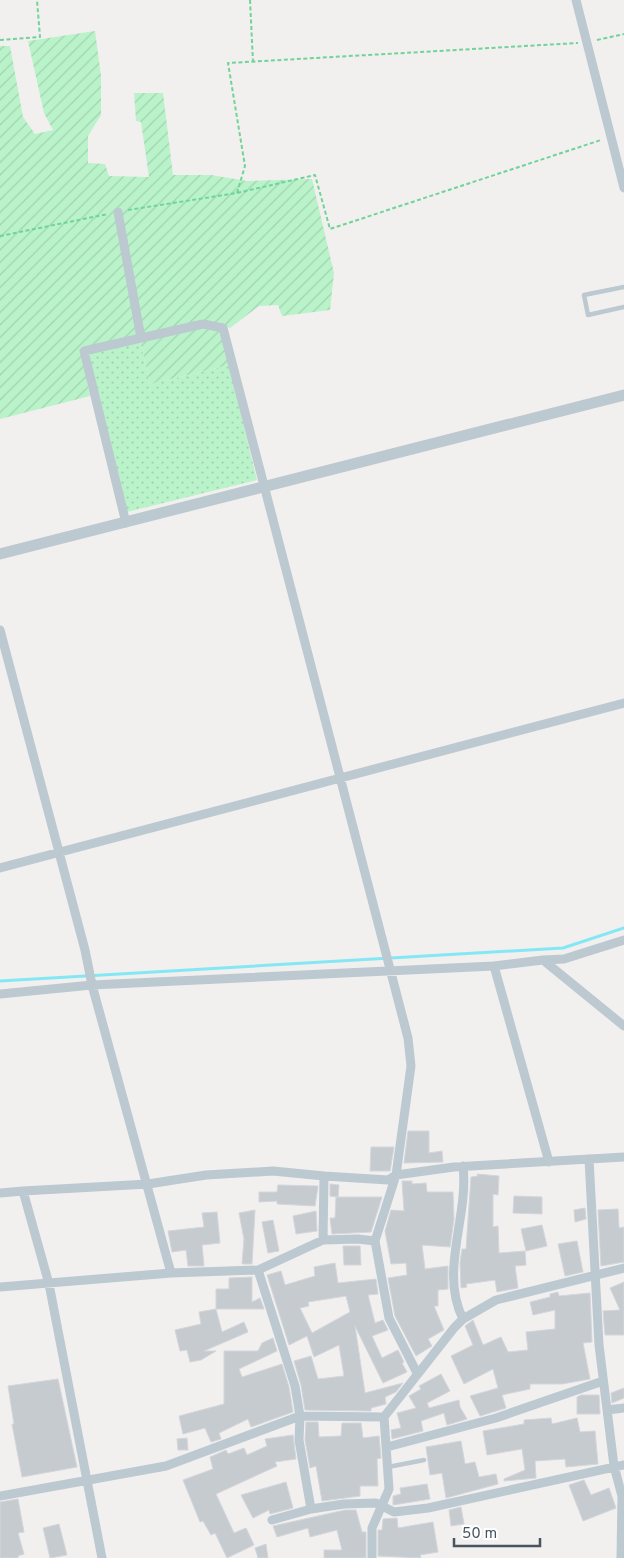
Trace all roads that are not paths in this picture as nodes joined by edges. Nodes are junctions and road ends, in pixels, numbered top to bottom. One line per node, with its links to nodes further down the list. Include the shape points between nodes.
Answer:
1 (576, 0): 2 (street)
2 (624, 188)
3 (118, 212): 6 (street)
4 (624, 287): 5 (lane, via 584,295 588,315)
5 (624, 307)
6 (141, 338): 8 (street, via 203,324 224,328); 9 (street, via 84,351)
7 (624, 395): 8 (street)
8 (264, 488): 9 (street); 13 (street)
9 (126, 523): 10 (street)
10 (0, 554)
11 (0, 630): 14 (street)
12 (624, 703): 13 (street)
13 (341, 780): 14 (street); 19 (street)
14 (59, 852): 15 (street); 20 (street, via 86,950)
15 (0, 868)
16 (624, 940): 17 (street, via 564,959)
17 (543, 960): 18 (street); 22 (street)
18 (494, 966): 19 (street); 25 (street)
19 (390, 969): 20 (street); 27 (street, via 408,1038 410,1066)
20 (92, 985): 21 (street); 29 (street)
21 (0, 994)
22 (624, 1026)
23 (624, 1157): 24 (street)
24 (589, 1159): 25 (street); 37 (street)
25 (549, 1162): 26 (street)
26 (463, 1166): 27 (street); 40 (street, via 466,1187 458,1223 454,1275 456,1304)
27 (396, 1175): 28 (street, via 388,1180); 33 (street)
28 (324, 1176): 29 (street, via 273,1171); 32 (street)
29 (148, 1184): 30 (street); 36 (street)
30 (23, 1191): 31 (street); 38 (street)
31 (0, 1193)
32 (323, 1240): 33 (street); 35 (street)
33 (375, 1241): 41 (street, via 389,1318)
34 (624, 1268): 37 (street)
35 (258, 1270): 36 (street); 45 (street, via 295,1386)
36 (171, 1273): 38 (street)
37 (595, 1276): 40 (street, via 496,1300); 42 (street)
38 (48, 1284): 39 (street); 52 (street)
39 (0, 1287)
40 (464, 1319): 41 (street)
41 (417, 1373): 46 (street)
42 (604, 1382): 44 (street); 47 (street, via 496,1418)
43 (624, 1408): 44 (street)
44 (607, 1410): 50 (street)
45 (300, 1416): 46 (street); 52 (street, via 166,1466); 55 (street, via 298,1440)
46 (384, 1417): 47 (street)
47 (387, 1447): 51 (street)
48 (424, 1460): 51 (lane)
49 (624, 1465): 50 (street)
50 (614, 1466): 54 (street, via 450,1505 394,1512); 59 (street, via 622,1496)
51 (388, 1467): 54 (street, via 389,1490)
52 (88, 1479): 53 (street); 57 (street)
53 (0, 1496)
54 (382, 1508): 55 (street, via 376,1503); 58 (street, via 372,1528)
55 (311, 1509): 56 (street)
56 (272, 1520)
57 (102, 1558)
58 (372, 1558)
59 (622, 1558)

